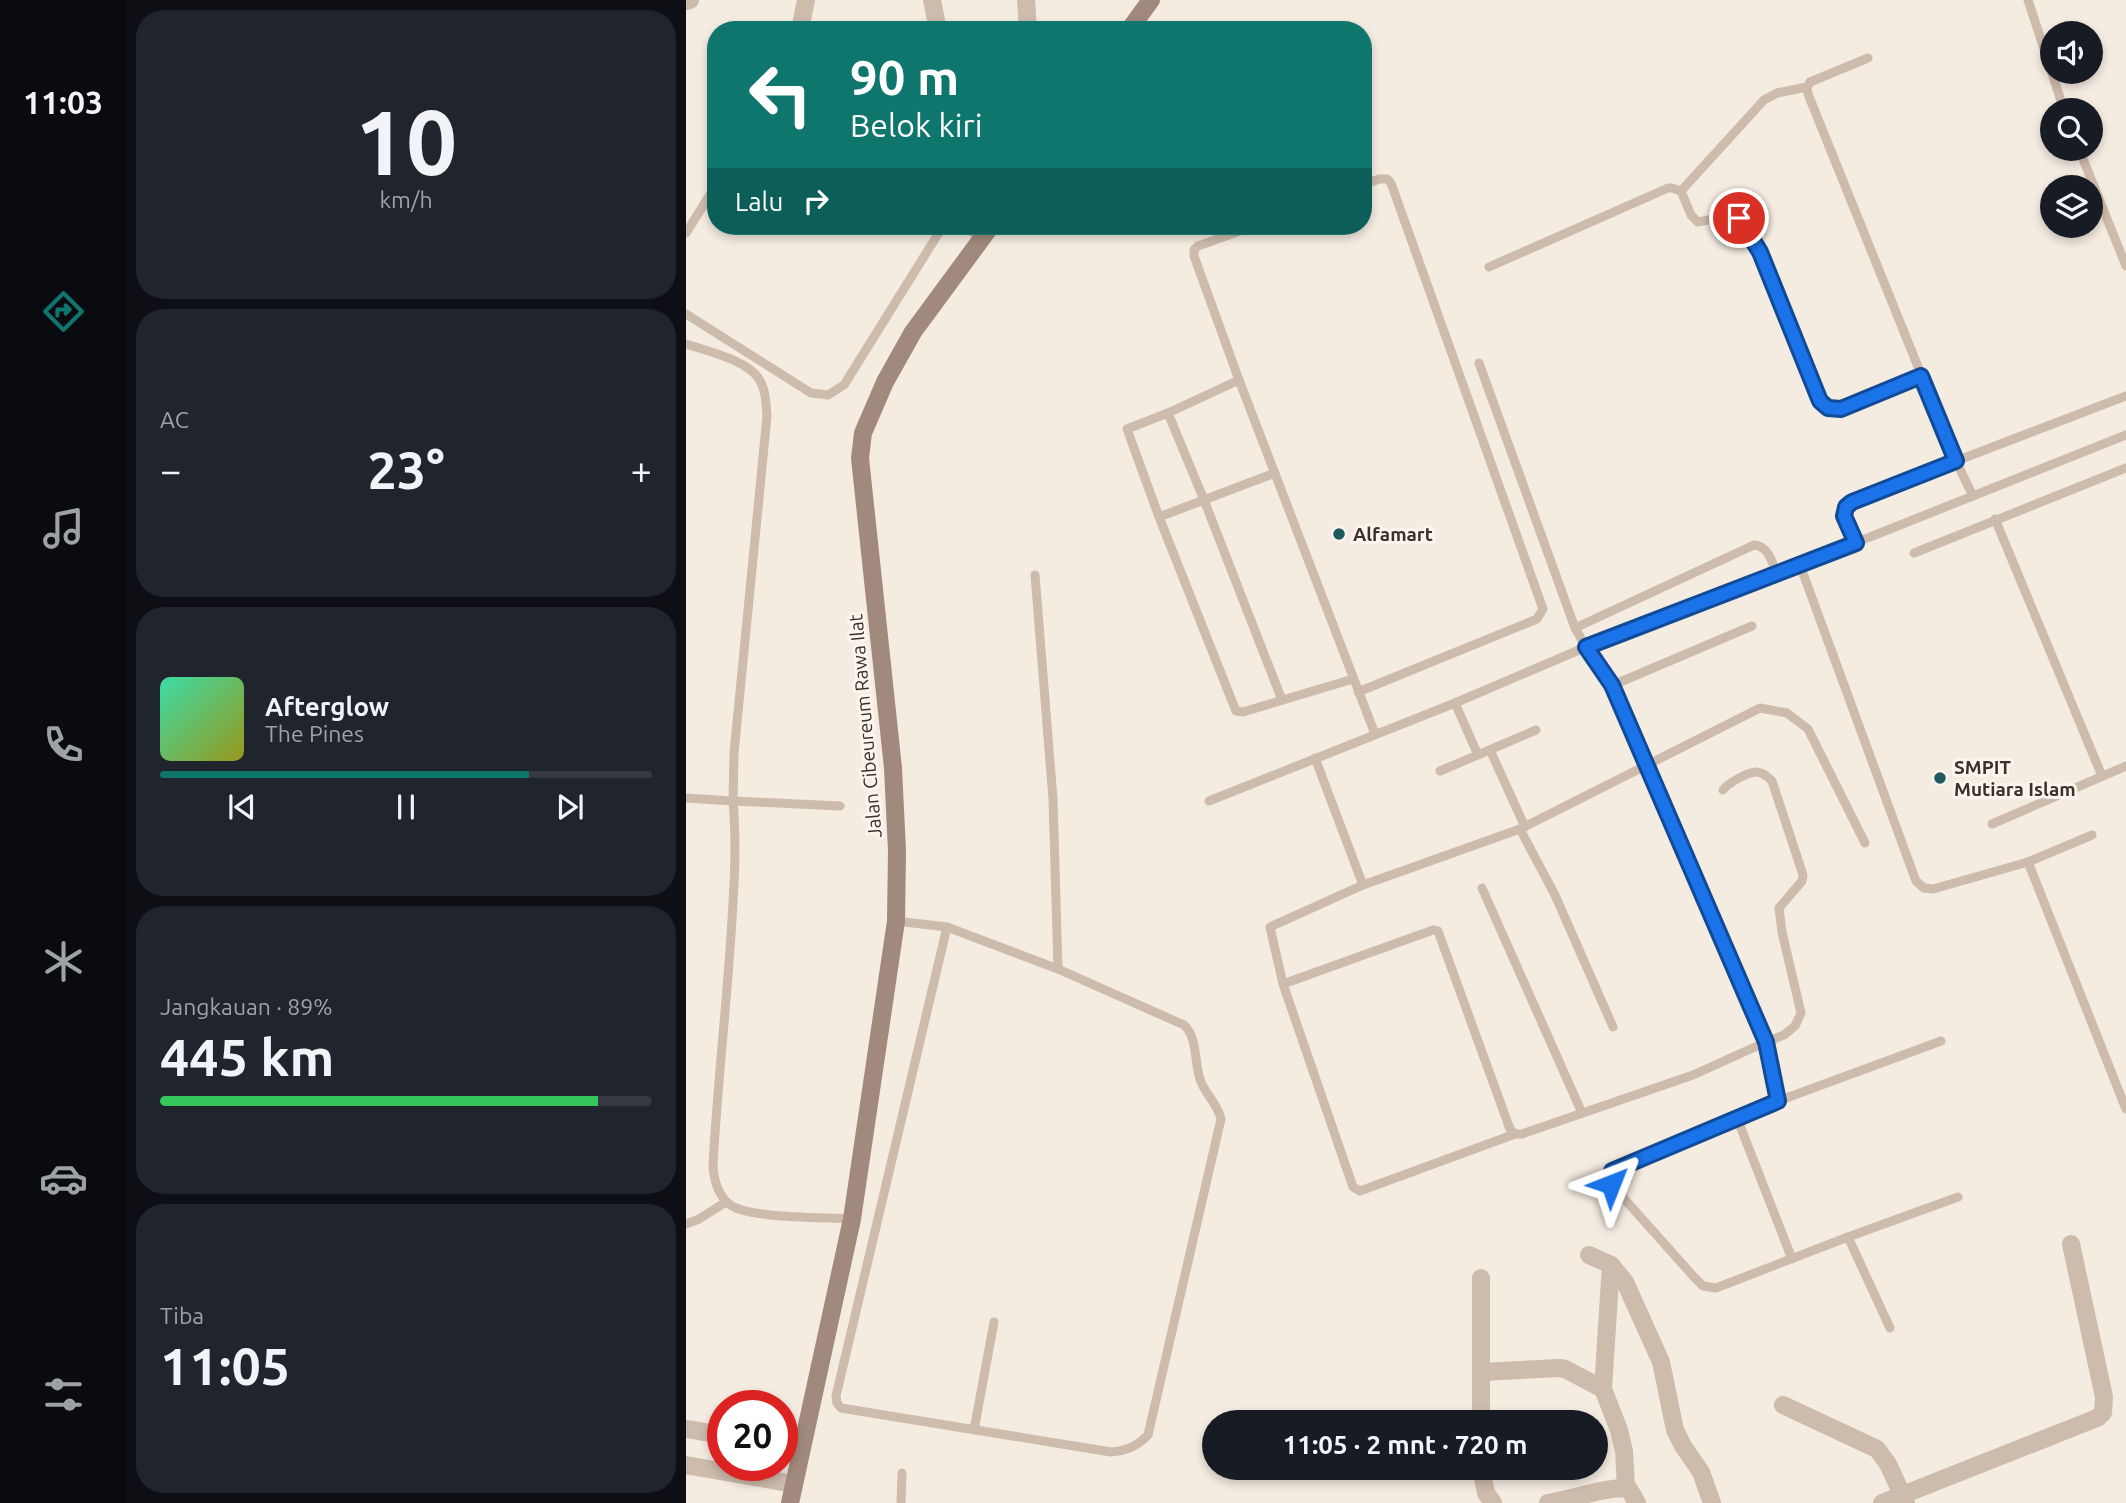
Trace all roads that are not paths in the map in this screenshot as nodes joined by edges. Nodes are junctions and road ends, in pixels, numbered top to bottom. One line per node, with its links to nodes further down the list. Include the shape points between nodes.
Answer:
1 (806, 0): 6 (street)
2 (932, 0): 7 (street)
3 (1026, 0): 8 (street)
4 (1152, 0): 9 (street)
5 (2028, 0): 12 (lane)
6 (802, 21)
7 (937, 21)
8 (1027, 21)
9 (1136, 21)
10 (1868, 58): 11 (lane)
11 (1807, 87): 15 (lane, via 1764,100); 26 (lane)
12 (2060, 98)
13 (2084, 161): 21 (lane)
14 (1372, 182): 48 (lane, via 1387,179 1391,183 1543,610 1537,619)
15 (1681, 191): 22 (lane, via 1668,188); 26 (lane, via 1699,222 1729,216 1739,218 1745,226 1760,252 1820,401 1828,408 1841,409)
16 (707, 199): 17 (lane)
17 (686, 233)
18 (937, 235): 23 (lane, via 844,385 828,395 811,393)
19 (984, 235): 72 (street, Jalan Cibeureum Rawa Ilat, via 913,332 863,433 860,458 893,768)
20 (1229, 235): 27 (lane, via 1198,246 1194,256)
21 (2126, 265)
22 (1489, 267)
23 (686, 314)
24 (686, 344): 62 (lane, via 747,366 759,378 766,396)
25 (1479, 363): 44 (lane)
26 (1921, 376): 31 (lane)
27 (1239, 380): 29 (lane); 33 (lane)
28 (2126, 396): 31 (lane)
29 (1168, 413): 35 (lane); 36 (lane, via 1127,429)
30 (2126, 435): 34 (lane)
31 (1956, 461): 34 (lane); 38 (lane, via 1852,502 1844,516)
32 (2126, 468): 37 (lane)
33 (1275, 473): 35 (lane); 46 (lane)
34 (1973, 496): 38 (lane)
35 (1204, 500): 36 (lane); 49 (lane)
36 (1159, 517): 49 (lane, via 1235,709 1243,712)
37 (1995, 519): 39 (lane); 59 (lane)
38 (1856, 543): 40 (lane)
39 (1913, 553)
40 (1800, 565): 41 (lane); 69 (lane, via 1916,881 1933,888)
41 (1777, 574): 44 (lane, via 1765,549 1754,545); 45 (lane)
42 (1035, 575): 74 (lane, via 1053,799)
43 (1752, 626): 47 (lane)
44 (1575, 628): 45 (lane)
45 (1586, 647): 47 (lane); 50 (lane)
46 (1353, 679): 48 (lane); 49 (lane)
47 (1612, 685): 56 (lane)
48 (1358, 692): 52 (lane)
49 (1282, 700)
50 (1455, 703): 52 (lane); 54 (lane)
51 (1536, 730): 53 (lane)
52 (1375, 734): 55 (lane)
53 (1490, 750): 54 (lane); 66 (lane)
54 (1478, 755): 58 (lane)
55 (1315, 758): 63 (lane); 70 (lane)
56 (1647, 764): 66 (lane); 68 (lane, via 1760,708 1787,713 1808,729); 78 (lane)
57 (2126, 766): 59 (lane)
58 (1440, 771)
59 (2102, 776): 65 (lane)
60 (1723, 790): 78 (lane, via 1728,783 1755,772 1772,781 1803,875 1779,908 1801,1013 1795,1026)
61 (686, 799): 62 (lane)
62 (733, 801): 64 (lane); 85 (lane, via 734,888 713,1166 715,1184)
63 (1209, 801)
64 (840, 806)
65 (1992, 824)
66 (1522, 828): 70 (lane); 76 (lane)
67 (2092, 835): 69 (lane)
68 (1865, 843)
69 (2028, 862): 80 (lane)
70 (1363, 885): 75 (lane, via 1270,927)
71 (1482, 888): 81 (lane)
72 (896, 921): 73 (lane); 86 (street, Jalan Cibeureum Rawa Ilat)
73 (947, 928): 74 (lane); 102 (lane, via 836,1396 841,1408)
74 (1058, 969): 102 (lane, via 1184,1025 1192,1036 1200,1081 1221,1119 1148,1435 1123,1452 1111,1452)
75 (1283, 984): 83 (lane, via 1438,931); 83 (lane, via 1353,1187 1360,1191)
76 (1613, 1027)
77 (1941, 1041): 79 (lane)
78 (1766, 1042): 79 (lane); 81 (lane, via 1693,1075)
79 (1778, 1101): 82 (lane)
80 (2126, 1109)
81 (1582, 1113): 83 (lane)
82 (1737, 1118): 91 (lane); 91 (lane, via 1612,1171 1611,1184 1703,1286 1716,1288)
83 (1515, 1133)
84 (1958, 1197): 88 (lane)
85 (726, 1202): 86 (lane, via 753,1213); 87 (lane)
86 (852, 1219): 100 (street, Jalan Cibeureum Rawa Ilat)
87 (686, 1224)
88 (1849, 1237): 91 (lane); 95 (lane)
89 (2071, 1244): 110 (street, via 2104,1397 2103,1413)
90 (1589, 1255): 92 (street)
91 (1792, 1259)
92 (1611, 1265): 97 (street); 115 (street, via 1625,1282 1657,1349 1675,1430 1701,1472)
93 (1481, 1278): 96 (street)
94 (994, 1322): 102 (lane)
95 (1890, 1328)
96 (1482, 1372): 97 (street, via 1565,1369); 99 (street)
97 (1603, 1389): 109 (street, via 1619,1430)
98 (1783, 1405): 110 (street, via 1877,1449)
99 (1481, 1410)
100 (798, 1421)
101 (686, 1429): 103 (street)
102 (974, 1430)
103 (707, 1432)
104 (686, 1465): 108 (street)
105 (902, 1473): 112 (lane)
106 (1483, 1480): 113 (street)
107 (794, 1481): 108 (street, Jalan Cibeureum Rawa Ilat)
108 (794, 1484): 111 (street, Jalan Cibeureum Rawa Ilat)
109 (1632, 1496): 114 (street, via 1618,1488)
110 (1904, 1499): 116 (street)
111 (790, 1503)
112 (901, 1503)
113 (1493, 1503)
114 (1548, 1503)
115 (1712, 1503)
116 (1882, 1503)

